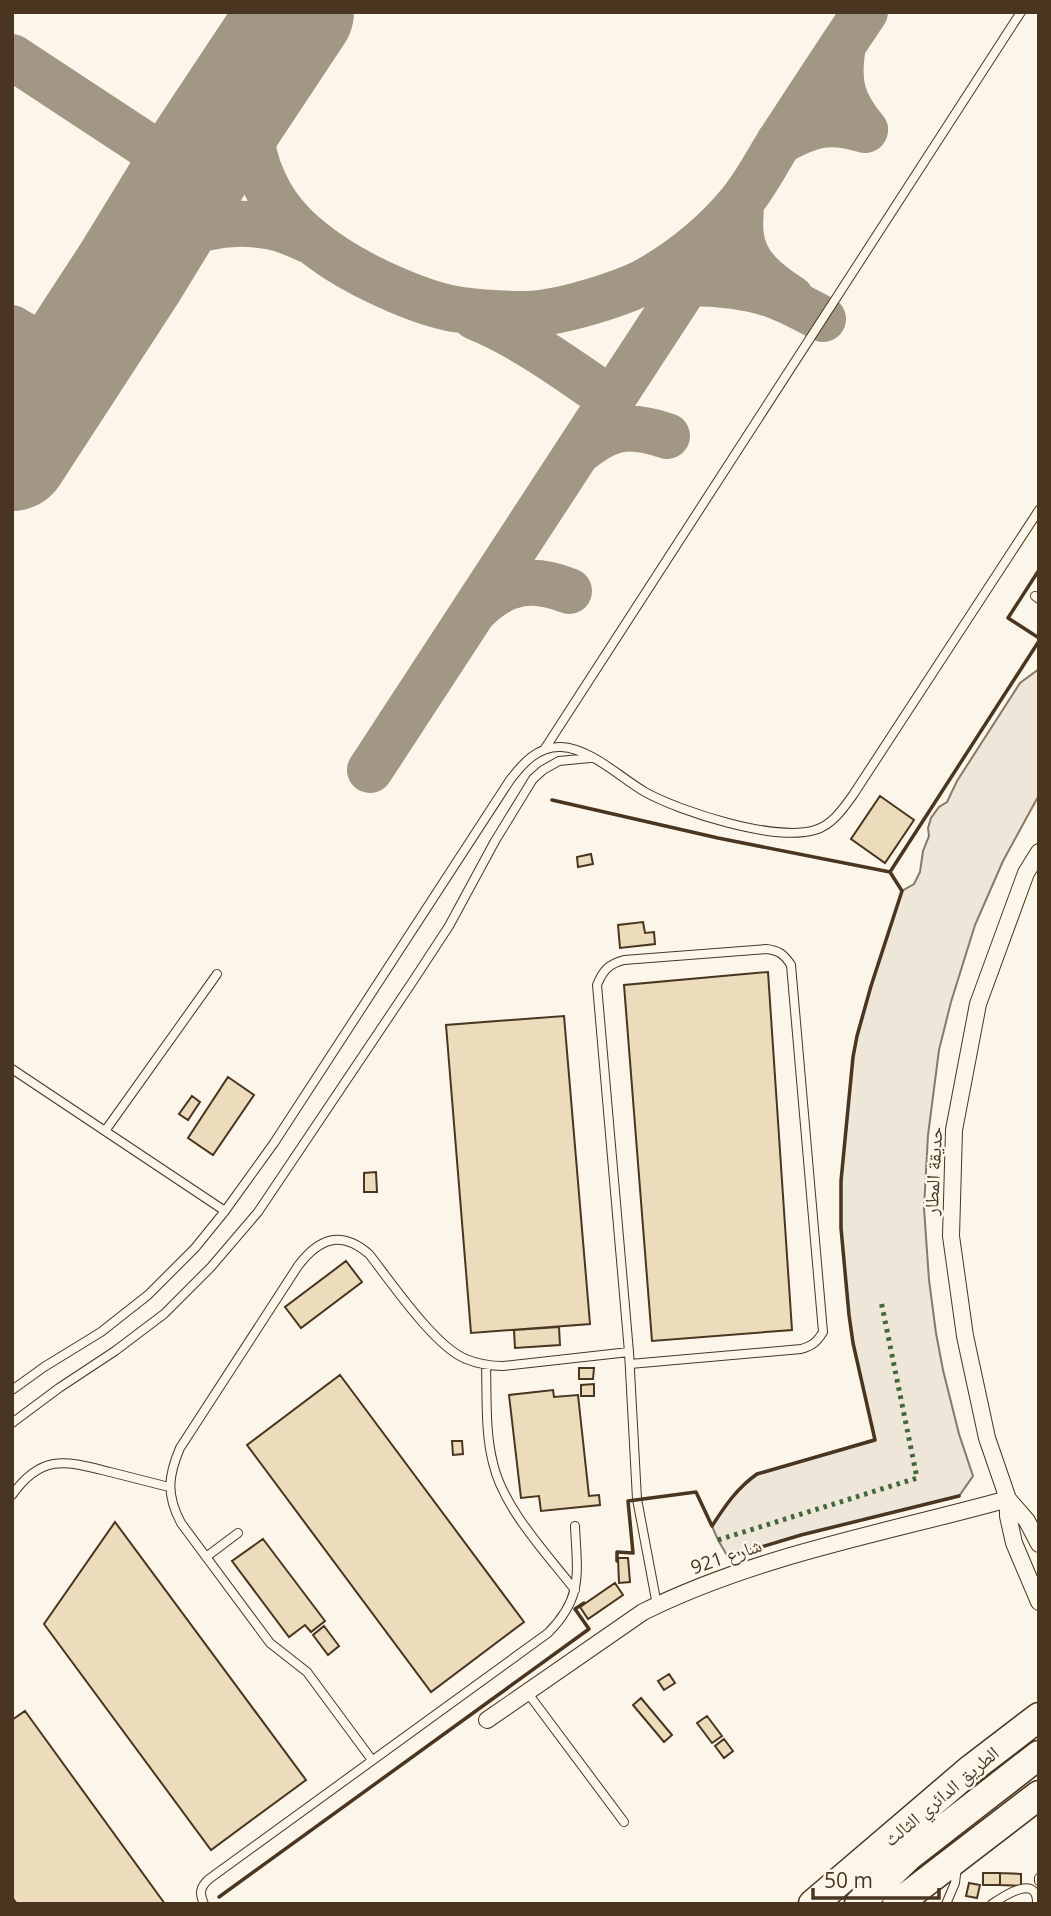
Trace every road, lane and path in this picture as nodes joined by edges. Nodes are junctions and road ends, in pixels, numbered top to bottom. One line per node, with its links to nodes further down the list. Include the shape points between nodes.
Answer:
1 (1021, 12): 3 (lane)
2 (1039, 510): 4 (lane, via 853,795 827,824 816,830 786,833 710,818 645,792)
3 (544, 750): 4 (lane, via 561,747); 9 (lane, via 530,757 510,780)
4 (593, 758): 14 (lane, via 559,761 533,779 413,981 258,1212 211,1267 164,1314)
5 (1039, 852): 17 (street, حديقة المطار, via 1026,873 978,1004 954,1130 951,1236 965,1336 986,1438)
6 (217, 974): 8 (lane)
7 (12, 1069): 8 (lane)
8 (105, 1131): 9 (lane)
9 (225, 1211): 13 (lane, via 148,1295)
10 (629, 1352): 11 (lane); 11 (lane, via 597,985 611,963 624,960 776,950 791,965 823,1332 810,1347 800,1349); 12 (lane)
11 (630, 1364): 24 (lane, via 637,1499)
12 (486, 1365): 15 (lane, via 445,1347 360,1246 342,1240 323,1242 298,1266 180,1448); 22 (lane, via 489,1436 502,1490)
13 (12, 1390)
14 (12, 1423)
15 (170, 1487): 16 (lane, via 70,1462 34,1471); 21 (lane, via 181,1523)
16 (12, 1495)
17 (1008, 1499): 20 (street, حديقة المطار); 23 (street, حديقة المطار, via 1014,1543); 24 (street, شارع 921, via 762,1565)
18 (575, 1526): 22 (lane)
19 (237, 1534): 21 (lane)
20 (1039, 1544)
21 (206, 1557): 29 (lane, via 270,1643 307,1672)
22 (575, 1590): 29 (lane, via 565,1614 548,1633)
23 (1039, 1602)
24 (657, 1605): 25 (street, شارع 921)
25 (527, 1692): 27 (street, شارع 921); 32 (lane)
26 (1039, 1717): 36 (highway, الطريق الدائري الثالث)
27 (487, 1720)
28 (1039, 1755): 37 (highway, via 909,1856)
29 (372, 1760): 35 (lane, via 203,1884)
30 (1039, 1796): 33 (highway)
31 (1039, 1810): 33 (highway)
32 (624, 1822)
33 (1003, 1824): 34 (highway)
34 (958, 1856): 38 (highway); 39 (lane)
35 (204, 1904)
36 (813, 1904)
37 (859, 1904)
38 (897, 1904)
39 (946, 1904)
40 (992, 1904): 41 (lane, via 1027,1889 1036,1894)
41 (1037, 1904)

